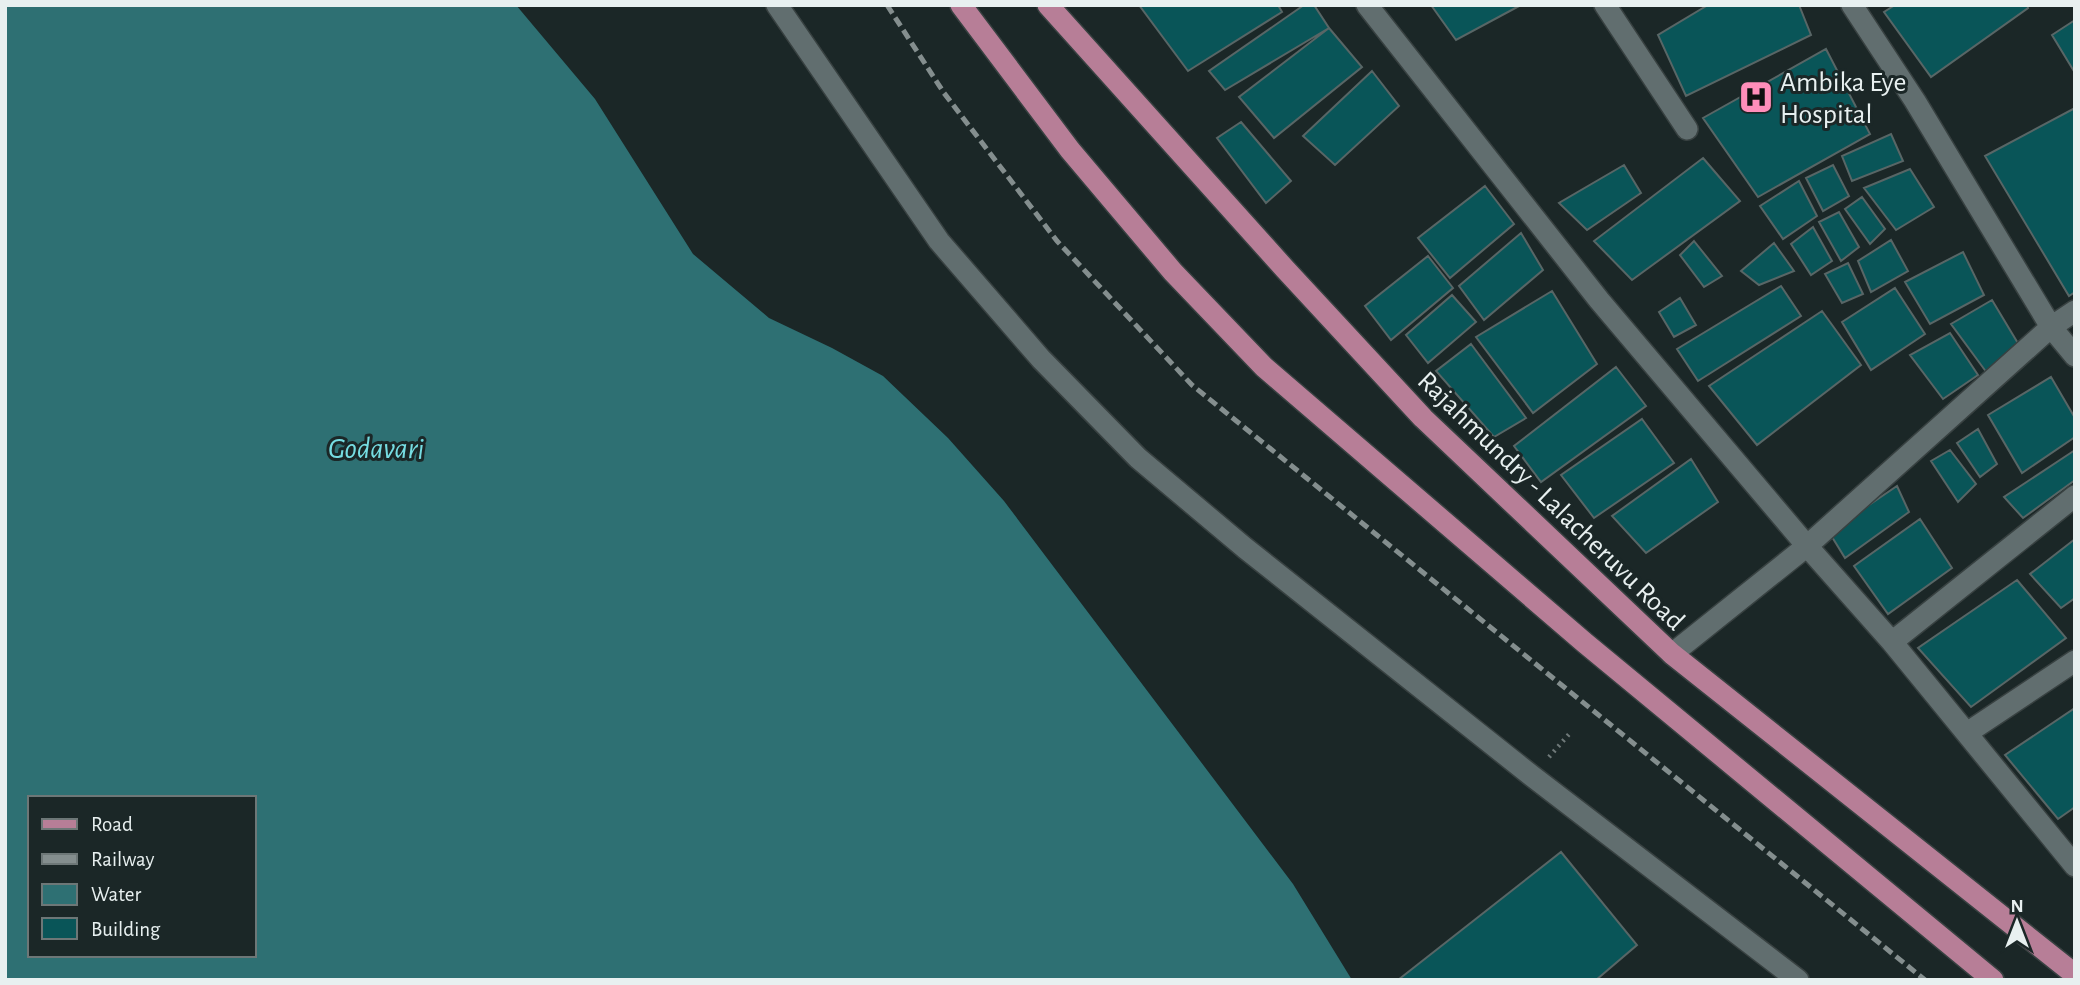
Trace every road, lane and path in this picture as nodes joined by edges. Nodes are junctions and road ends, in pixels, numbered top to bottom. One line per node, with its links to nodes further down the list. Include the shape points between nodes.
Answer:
1 (777, 5): 19 (street, via 939,242 1041,359 1138,458 1532,776)
2 (961, 5): 20 (main road, via 1070,150 1172,272 1264,367 1585,643)
3 (1048, 5): 14 (main road, Rajahmundry - Lalacheruvu Road, via 1423,418)
4 (1367, 5): 12 (street, via 1600,300)
5 (1605, 5): 7 (street)
6 (1852, 5): 9 (street)
7 (1687, 129)
8 (2075, 311): 9 (street)
9 (2051, 327): 10 (street); 12 (street)
10 (2075, 356)
11 (2075, 496): 13 (street)
12 (1807, 546): 13 (street); 14 (street)
13 (1892, 642): 16 (street)
14 (1672, 654): 18 (main road, Rajahmundry - Lalacheruvu Road)
15 (2075, 661): 16 (street)
16 (1967, 733): 17 (street)
17 (2075, 866)
18 (2075, 972)
19 (1798, 980)
20 (1993, 980)

